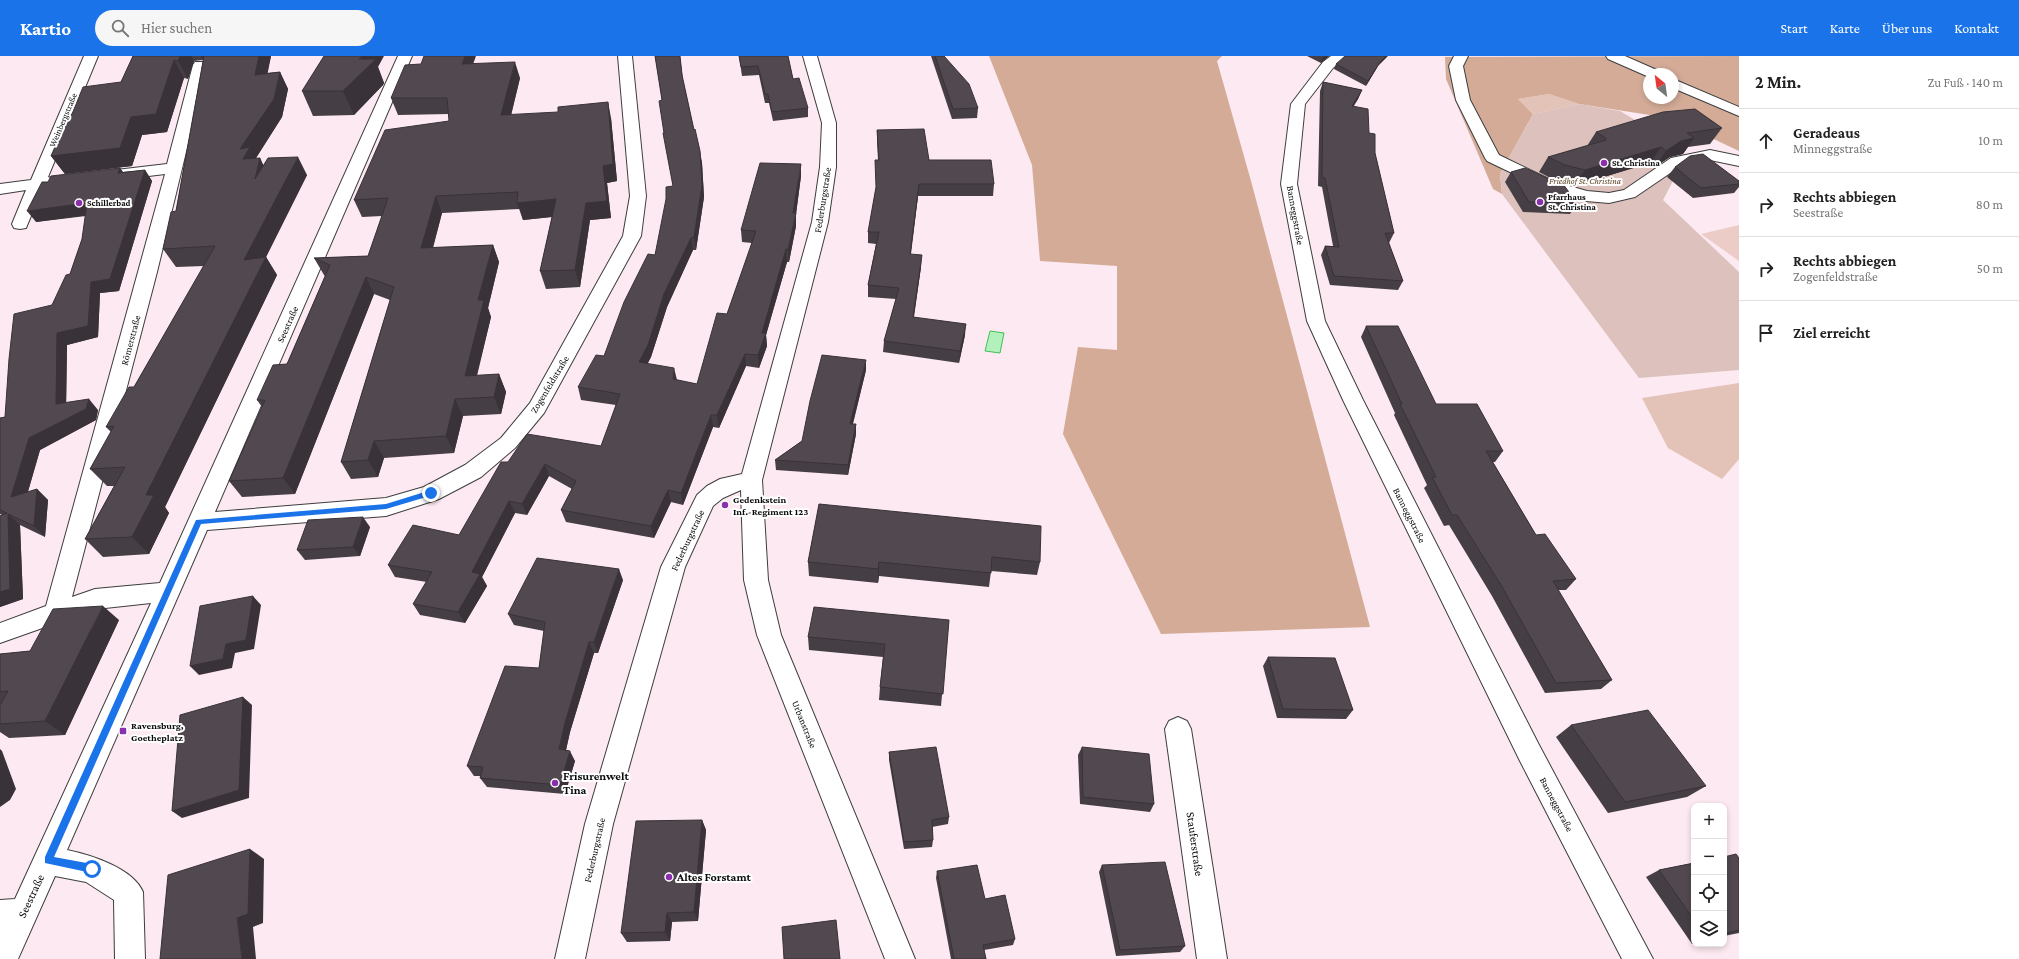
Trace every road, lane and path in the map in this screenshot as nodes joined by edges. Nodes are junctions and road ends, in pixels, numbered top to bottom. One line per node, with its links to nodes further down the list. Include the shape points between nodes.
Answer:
1 (91, 56): 16 (street, Weinbergstraße)
2 (405, 56): 20 (street, Seestraße)
3 (625, 56): 20 (street, Zogenfeldstraße, via 638,196 632,236 537,408 508,443 473,470 438,489 386,507)
4 (1339, 56): 32 (street, Banneggstraße, via 1328,65 1298,104 1289,184 1316,321 1529,752)
5 (1460, 56): 12 (street, via 1456,66 1463,100 1493,158 1549,185 1586,196 1609,198 1629,194 1677,161 1710,155)
6 (1613, 56): 9 (street)
7 (809, 57): 19 (street, Federburgstraße, via 829,123 828,167 820,222)
8 (200, 65): 13 (street, Römerstraße)
9 (1643, 69)
10 (1679, 86): 11 (street)
11 (1739, 112)
12 (1739, 161)
13 (174, 168): 14 (street); 22 (street, Römerstraße)
14 (97, 177)
15 (67, 180): 16 (street)
16 (36, 183): 17 (street); 18 (street, Weinbergstraße)
17 (0, 189)
18 (20, 224)
19 (751, 480): 29 (street, Federburgstraße, via 728,485 705,501 673,567 599,824); 30 (street, Urbanstraße, via 756,580 769,635)
20 (199, 522): 21 (street, Seestraße)
21 (167, 592): 22 (street, via 95,599); 25 (street, Seestraße)
22 (56, 613): 23 (street)
23 (0, 633)
24 (1178, 730): 31 (street, Stauferstraße)
25 (48, 860): 26 (street, Seestraße); 28 (street, via 92,869 128,892)
26 (11, 914): 27 (street, Seestraße)
27 (2, 959)
28 (130, 959)
29 (570, 959)
30 (900, 959)
31 (1212, 959)
32 (1638, 959)

